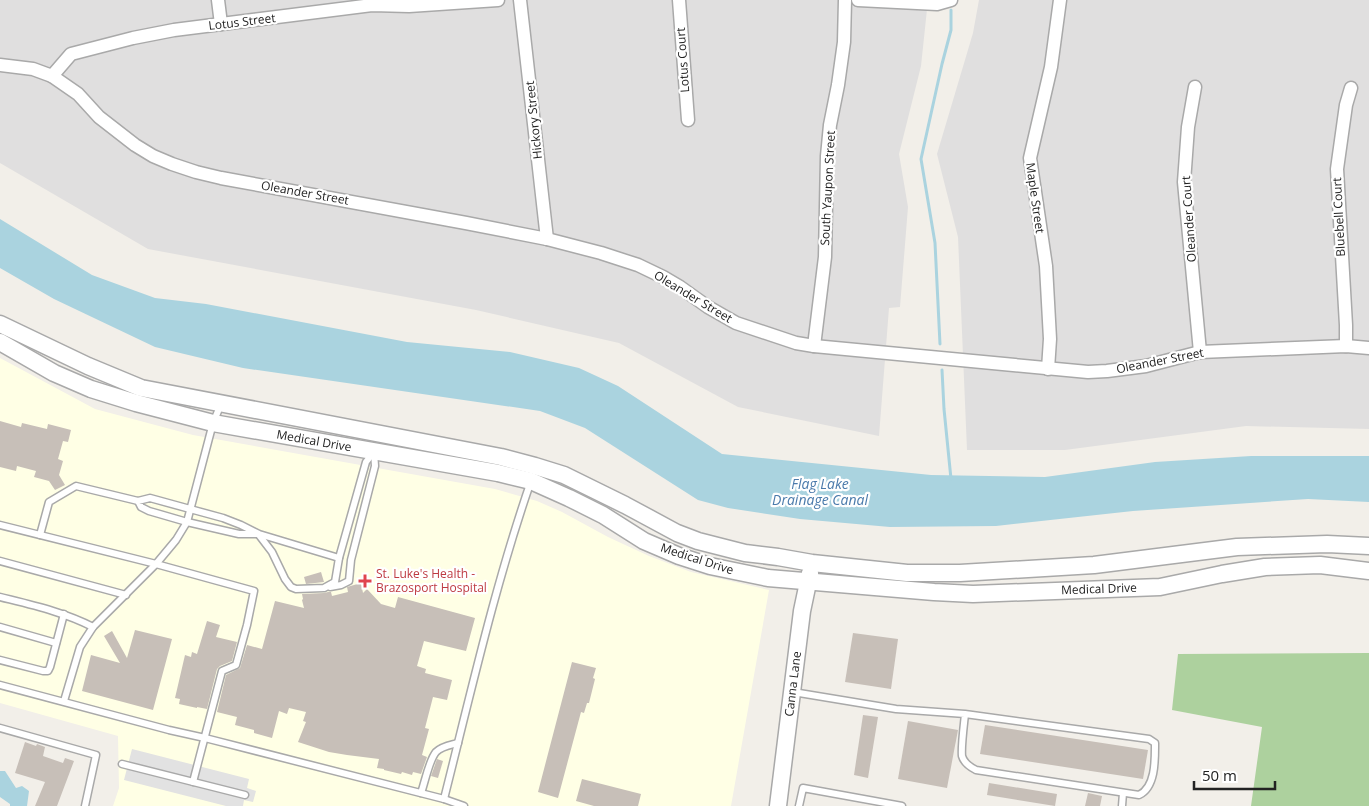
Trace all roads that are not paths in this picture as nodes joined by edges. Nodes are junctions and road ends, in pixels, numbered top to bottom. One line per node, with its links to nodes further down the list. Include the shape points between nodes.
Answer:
1 (218, 0): 9 (street)
2 (498, 0): 9 (street, Lotus Street, via 372,5)
3 (520, 0): 15 (street, Hickory Street)
4 (679, 0): 14 (street, Lotus Court)
5 (845, 0): 18 (street, South Yaupon Street, via 844,42 827,156 825,257)
6 (858, 0): 7 (street, via 938,4)
7 (951, 0)
8 (1060, 0): 22 (street, Maple Street, via 1052,67 1030,158 1046,266 1050,339)
9 (222, 24): 11 (street, Lotus Street, via 174,30 71,54)
10 (0, 65): 11 (street, via 33,69)
11 (52, 76): 15 (street, Oleander Street, via 78,94 99,117 135,146 196,172)
12 (1195, 87): 21 (street, Oleander Court, via 1184,182)
13 (1350, 88): 19 (street, Bluebell Court, via 1337,169)
14 (688, 120)
15 (547, 239): 18 (street, Oleander Street, via 601,252 638,266 663,277 736,323)
16 (0, 324): 23 (street, Medical Drive, via 141,388)
17 (0, 342): 24 (street, Medical Drive, via 54,373 91,389)
18 (814, 346): 22 (street, Oleander Street)
19 (1346, 346): 20 (street, Oleander Street); 21 (street, Oleander Street)
20 (1369, 348)
21 (1200, 352): 22 (street, Oleander Street, via 1117,370)
22 (1048, 369)
23 (222, 403): 24 (lane); 25 (street, Medical Drive)
24 (214, 423): 26 (street, Medical Drive); 29 (lane)
25 (378, 433): 26 (lane); 27 (street, Medical Drive, via 501,457)
26 (374, 452): 27 (street, Medical Drive, via 498,473); 35 (lane, via 366,462); 41 (lane, via 375,466 351,560 349,581)
27 (533, 473): 37 (street, Medical Drive, via 564,475 676,533 698,541 745,553); 40 (street, Medical Drive, via 569,498 644,541 679,556 742,573); 55 (lane, via 514,528)
28 (138, 501): 29 (lane, via 150,498); 30 (lane, via 150,511); 33 (lane, via 76,486 49,502)
29 (190, 509): 30 (lane); 32 (lane)
30 (187, 522): 32 (lane, via 239,534); 38 (lane)
31 (0, 525): 33 (lane)
32 (259, 534): 35 (lane); 41 (lane, via 291,587)
33 (40, 535): 38 (lane)
34 (1369, 546): 37 (street, Medical Drive, via 1237,547 1094,565 960,573 907,573)
35 (339, 558): 41 (lane, via 335,582)
36 (0, 561): 42 (lane)
37 (812, 562): 40 (street, Canna Lane)
38 (156, 564): 42 (lane); 54 (lane, via 254,592 236,665 222,671)
39 (1369, 570): 40 (street, Medical Drive, via 1320,565 1265,567 1160,587 973,594)
40 (808, 582): 50 (street, Canna Lane)
41 (324, 588)
42 (126, 595): 46 (lane)
43 (0, 597): 44 (lane)
44 (64, 614): 46 (lane); 47 (lane)
45 (0, 627): 47 (lane)
46 (93, 627): 51 (lane, via 80,647)
47 (56, 643): 48 (lane, via 48,671)
48 (0, 660)
49 (0, 684): 51 (lane)
50 (792, 692): 52 (lane, via 896,709); 64 (street, Canna Lane)
51 (64, 702): 54 (lane)
52 (964, 714): 59 (lane, via 962,755 965,762 976,770); 59 (lane, via 1149,738 1154,743 1155,754 1149,786 1139,795)
53 (0, 728): 62 (lane, via 96,755)
54 (205, 738): 57 (lane); 58 (lane)
55 (458, 743): 58 (lane, via 443,747 436,753); 61 (lane)
56 (122, 764): 57 (lane)
57 (193, 782): 60 (lane)
58 (421, 793): 61 (lane)
59 (1124, 793): 67 (lane)
60 (245, 795)
61 (444, 799): 63 (lane)
62 (85, 806)
63 (464, 806)
64 (778, 806)
65 (799, 806): 66 (lane, via 803,788)
66 (902, 806)
67 (1122, 806)

